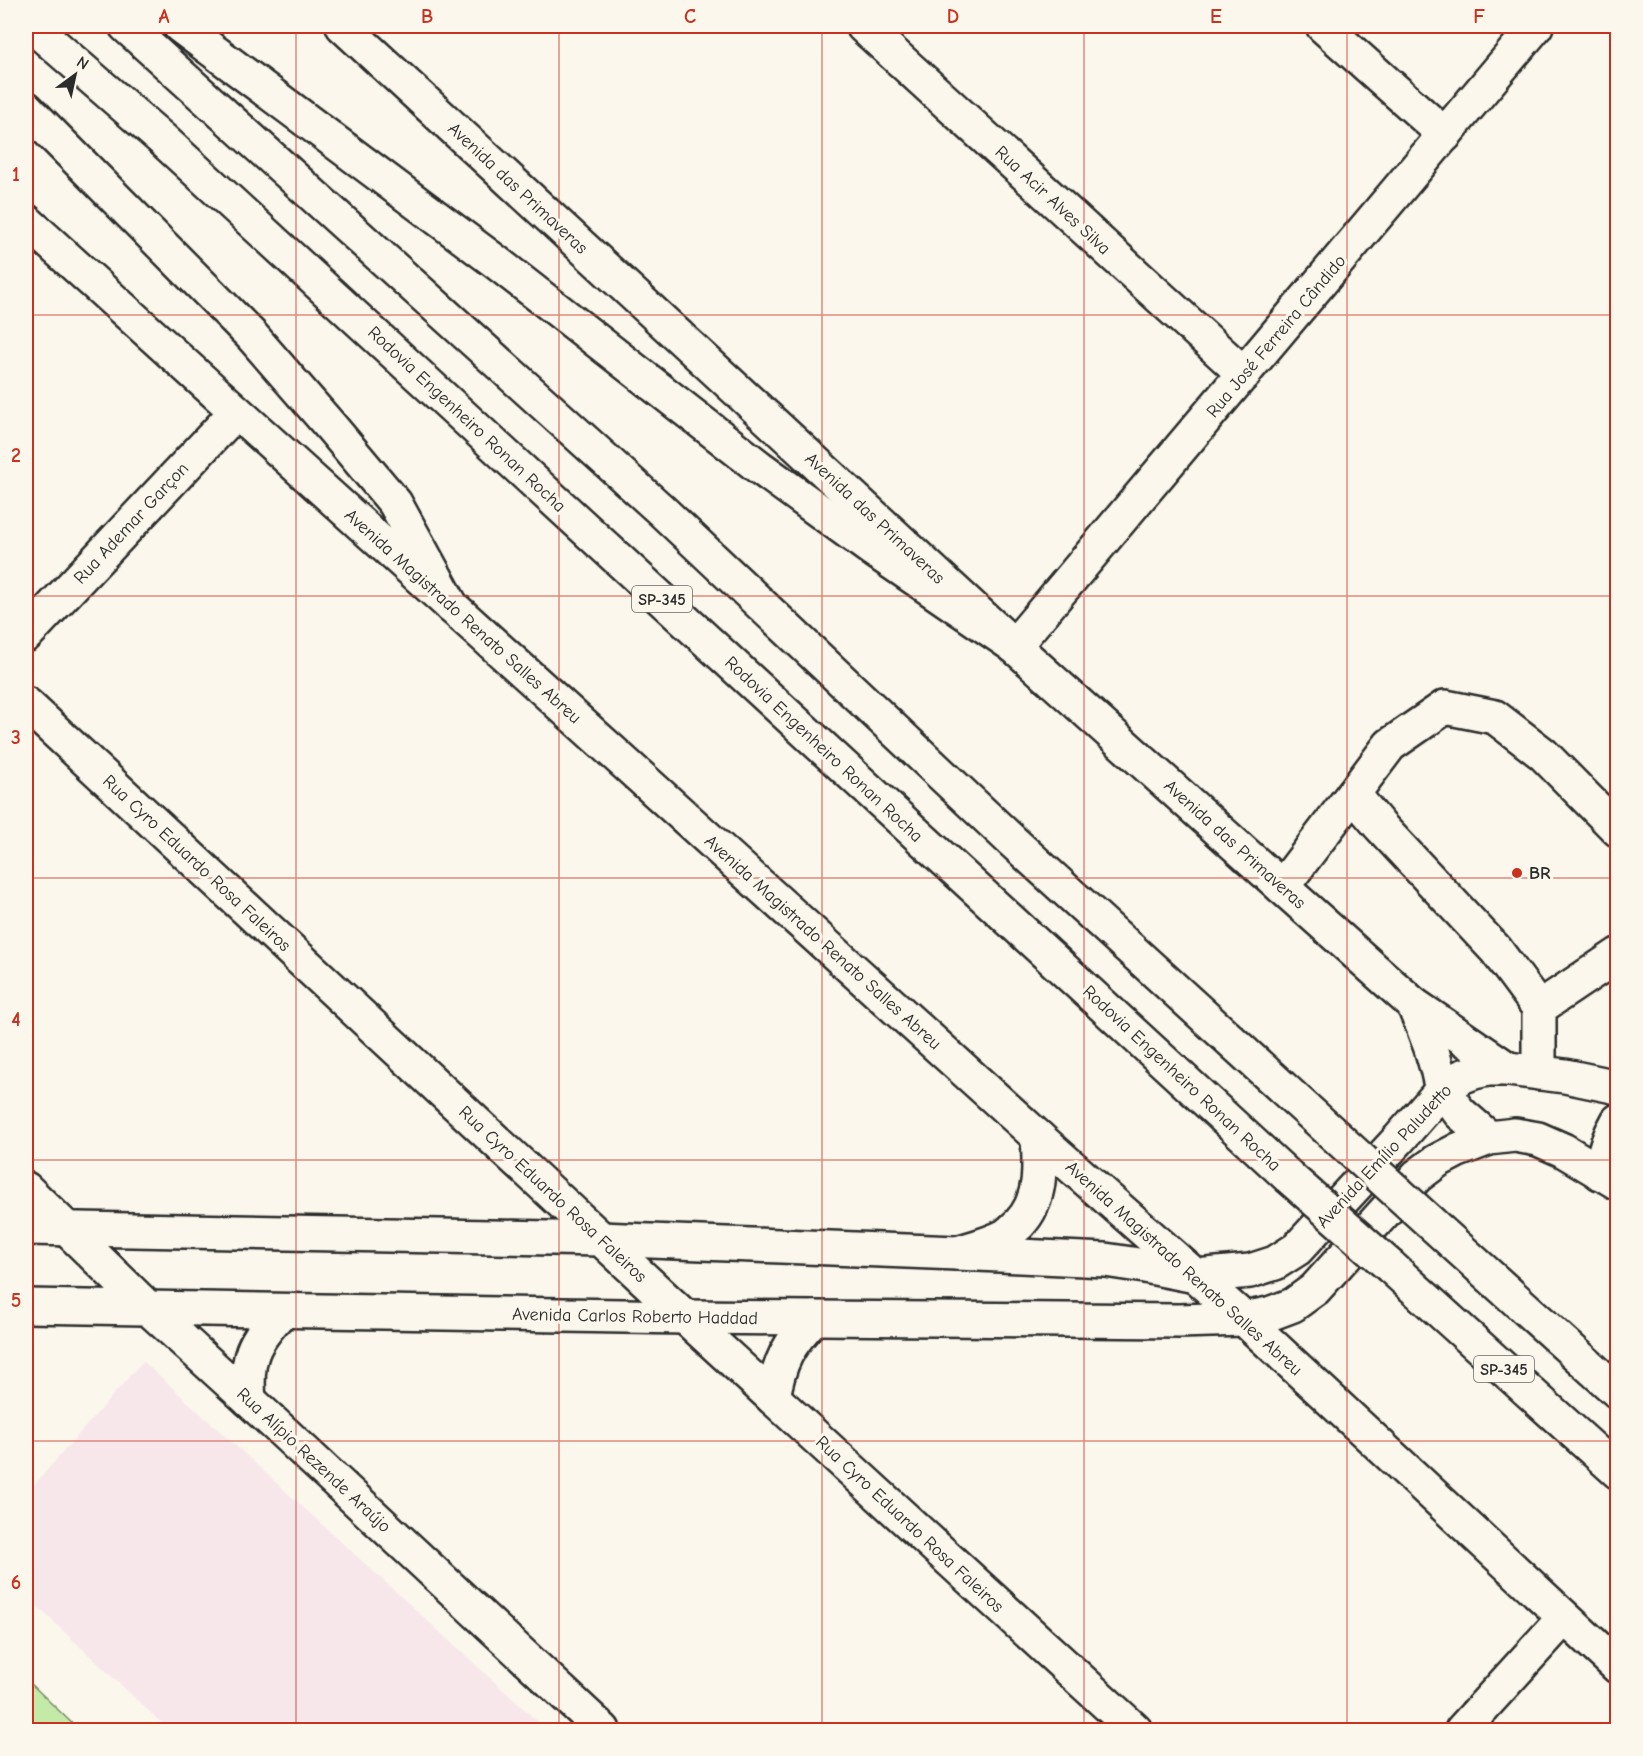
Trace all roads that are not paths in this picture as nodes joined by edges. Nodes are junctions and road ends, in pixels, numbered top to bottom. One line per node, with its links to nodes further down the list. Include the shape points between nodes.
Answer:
1 (32, 26): 45 (main road, Rodovia Engenheiro Ronan Rocha / SP-345, bridge, via 171,147 1289,1177)
2 (126, 26): 42 (main road, bridge, via 661,510 1011,840)
3 (180, 26): 15 (main road, via 496,262 759,467)
4 (343, 26): 15 (main road, Avenida das Primaveras)
5 (863, 26): 11 (main road, Rua Acir Alves Silva)
6 (1323, 26): 9 (main road)
7 (1536, 26): 9 (main road, Rua José Ferreira Cândido)
8 (26, 108): 13 (main road, via 252,336 332,428 395,503)
9 (1445, 135): 11 (main road, Rua José Ferreira Cândido)
10 (26, 221): 12 (main road, Avenida Magistrado Renato Salles Abreu)
11 (1244, 374): 15 (main road, Rua José Ferreira Cândido)
12 (236, 412): 13 (main road, Avenida Magistrado Renato Salles Abreu); 14 (main road, Rua Ademar Garçon)
13 (452, 607): 27 (main road, Avenida Magistrado Renato Salles Abreu)
14 (26, 635)
15 (1014, 646): 19 (main road, Avenida das Primaveras)
16 (26, 704): 33 (main road, Rua Cyro Eduardo Rosa Faleiros)
17 (1353, 794): 18 (main road, via 1390,745 1445,707 1495,717 1543,754); 19 (main road); 22 (main road, via 1496,950)
18 (1617, 830)
19 (1282, 887): 21 (main road, Avenida das Primaveras)
20 (1617, 955): 22 (main road)
21 (1413, 1004): 23 (main road, Avenida das Primaveras); 25 (main road, Avenida das Primaveras, via 1430,1043)
22 (1539, 1008): 23 (main road)
23 (1523, 1071): 24 (main road, Avenida Emílio Paludetto); 25 (main road, Avenida Emílio Paludetto, via 1474,1072)
24 (1617, 1086)
25 (1442, 1090): 28 (main road, via 1460,1113); 35 (main road, Avenida Emílio Paludetto, via 1297,1250 1250,1271)
26 (1617, 1121): 29 (main road, via 1603,1154)
27 (1038, 1137): 34 (main road, via 1037,1189 1024,1219 1007,1235); 35 (main road, Avenida Magistrado Renato Salles Abreu)
28 (1489, 1138): 29 (main road, via 1515,1135 1538,1139); 41 (main road, via 1437,1161 1417,1176 1315,1289 1293,1305)
29 (1609, 1178)
30 (26, 1189): 32 (main road, Rua Alípio Rezende Araújo)
31 (26, 1228): 32 (main road)
32 (66, 1228): 33 (main road); 37 (main road, Rua Alípio Rezende Araújo)
33 (600, 1239): 34 (main road); 39 (main road, Rua Cyro Eduardo Rosa Faleiros)
34 (957, 1252): 35 (main road, via 1105,1260)
35 (1196, 1276): 41 (main road, Avenida Magistrado Renato Salles Abreu)
36 (26, 1306): 37 (main road, Avenida Carlos Roberto Haddad)
37 (148, 1308): 38 (main road, Avenida Carlos Roberto Haddad); 44 (main road, Rua Alípio Rezende Araújo)
38 (282, 1311): 39 (main road, Avenida Carlos Roberto Haddad); 44 (main road, via 255,1345 247,1380)
39 (685, 1317): 40 (main road, Avenida Carlos Roberto Haddad); 43 (main road, Rua Cyro Eduardo Rosa Faleiros)
40 (814, 1318): 41 (main road, Avenida Carlos Roberto Haddad, via 1179,1322); 43 (main road, via 785,1354)
41 (1244, 1319): 46 (main road, Avenida Magistrado Renato Salles Abreu)
42 (1617, 1392)
43 (773, 1398): 49 (main road, Rua Cyro Eduardo Rosa Faleiros)
44 (249, 1400): 48 (main road, Rua Alípio Rezende Araújo)
45 (1617, 1472)
46 (1564, 1618): 47 (main road, Avenida Magistrado Renato Salles Abreu); 50 (main road)
47 (1617, 1667)
48 (603, 1731)
49 (1135, 1731)
50 (1462, 1731)

